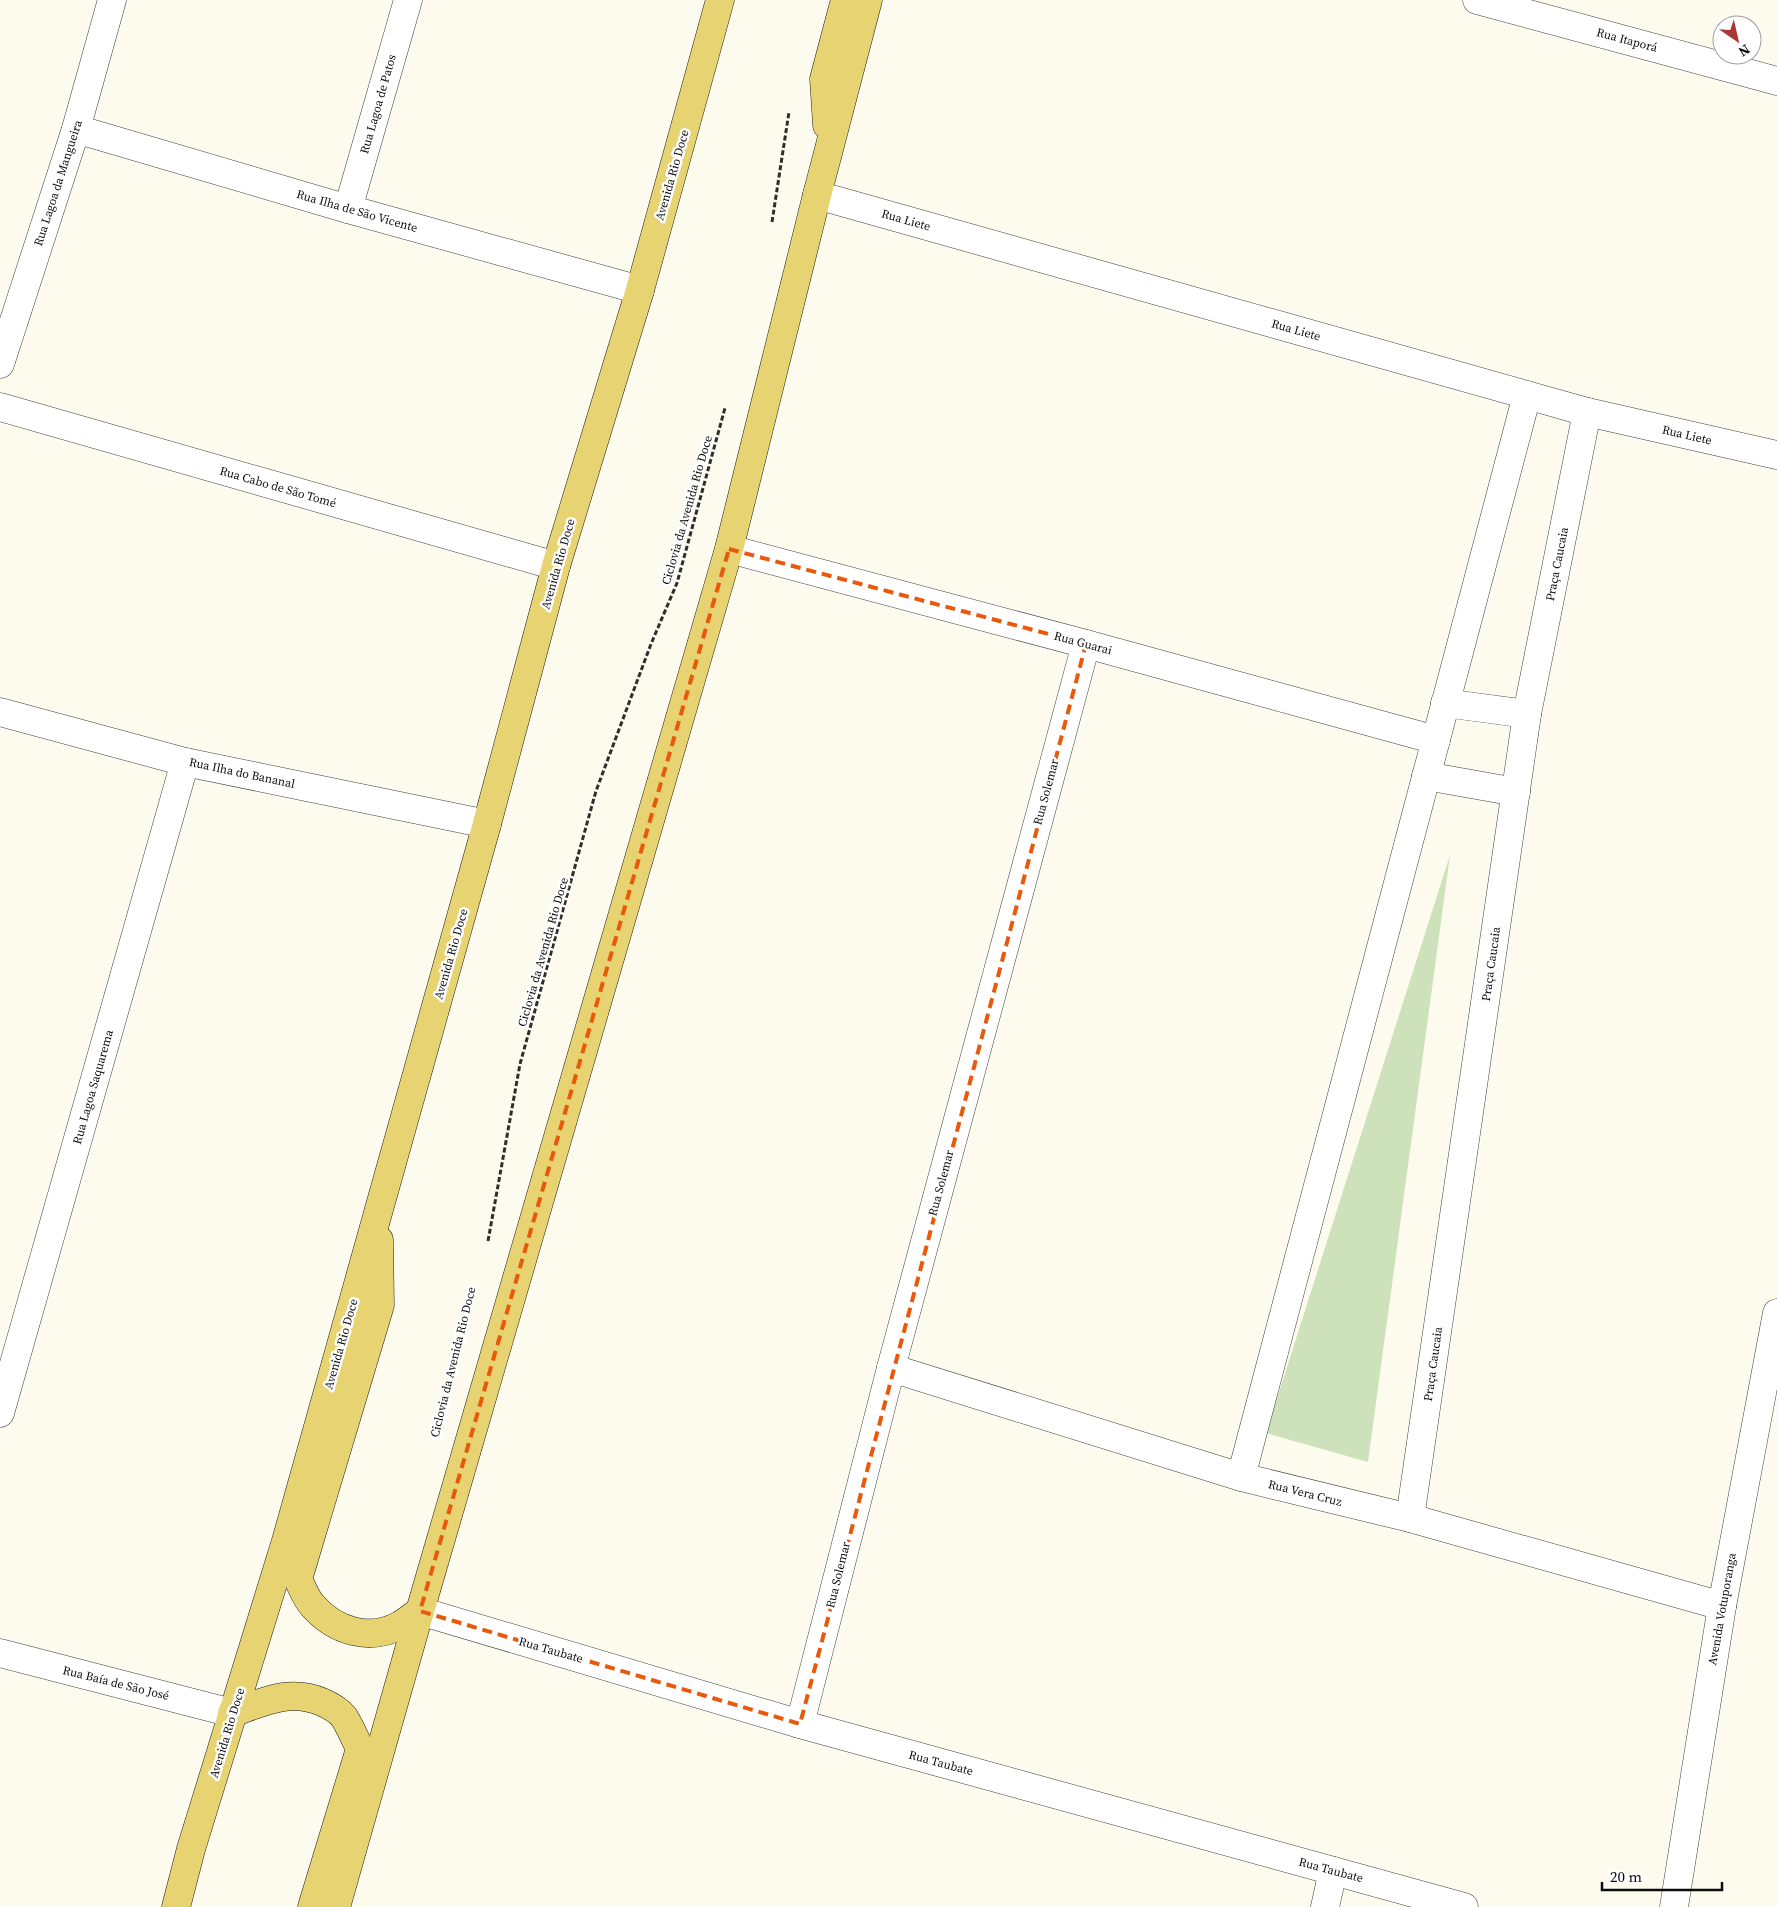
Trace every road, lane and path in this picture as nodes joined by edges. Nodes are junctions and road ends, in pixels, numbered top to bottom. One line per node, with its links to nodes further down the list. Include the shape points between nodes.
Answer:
1 (112, 0): 9 (street, Rua Lagoa da Mangueira)
2 (408, 0): 12 (street, Rua Lagoa de Patos)
3 (720, 0): 14 (main road, Avenida Rio Doce)
4 (845, 0): 10 (main road, via 824,79)
5 (868, 0): 10 (main road)
6 (1477, 0): 7 (street, Rua Itaporá)
7 (1777, 81)
8 (790, 107): 13 (path)
9 (76, 129): 12 (street, Rua Ilha de São Vicente); 15 (street, Rua Lagoa da Mangueira)
10 (829, 149): 11 (main road)
11 (817, 195): 16 (street, Rua Liete); 21 (main road)
12 (348, 209): 14 (street, Rua Ilha de São Vicente)
13 (772, 222)
14 (640, 290): 22 (main road, Avenida Rio Doce)
15 (0, 364)
16 (1527, 395): 19 (street, Rua Liete); 24 (street)
17 (726, 405): 33 (path, Ciclovia da Avenida Rio Doce, via 677,582 596,791 520,1064)
18 (0, 407): 22 (street, Rua Cabo de São Tomé)
19 (1587, 412): 20 (street, Rua Liete); 26 (street, Praça Caucaia)
20 (1777, 456)
21 (729, 549): 23 (street, Rua Guarai); 40 (main road)
22 (556, 566): 31 (main road, Avenida Rio Doce)
23 (1086, 644): 27 (street, Rua Guarai); 35 (street, Rua Solemar)
24 (1446, 704): 26 (street); 27 (street)
25 (0, 712): 28 (street, Rua Ilha do Bananal)
26 (1527, 714): 30 (street, Praça Caucaia)
27 (1436, 740): 29 (street)
28 (186, 762): 31 (street, Rua Ilha do Bananal); 36 (street, Rua Lagoa Saquarema)
29 (1426, 776): 30 (street); 37 (street)
30 (1516, 792): 38 (street, Praça Caucaia)
31 (487, 824): 32 (main road, Avenida Rio Doce)
32 (378, 1211): 40 (main road, via 380,1305 298,1579 312,1605 332,1624 353,1632 379,1633 400,1625); 42 (main road, Avenida Rio Doce, via 286,1541)
33 (487, 1250)
34 (1777, 1313): 39 (street, Avenida Votuporanga)
35 (891, 1368): 37 (street, Rua Vera Cruz); 43 (street, Rua Solemar)
36 (0, 1413)
37 (1241, 1477): 38 (street, Rua Vera Cruz)
38 (1410, 1518): 39 (street, Rua Vera Cruz)
39 (1722, 1606): 50 (street, Avenida Votuporanga)
40 (420, 1611): 43 (street, Rua Taubate); 47 (main road)
41 (0, 1653): 42 (street, Rua Baía de São José)
42 (232, 1713): 45 (main road, Avenida Rio Doce); 46 (main road, via 282,1696 312,1698 343,1716 360,1749)
43 (800, 1724): 44 (street, Rua Taubate)
44 (1333, 1871): 48 (street); 49 (street, Rua Taubate)
45 (176, 1907)
46 (312, 1907)
47 (336, 1907)
48 (1325, 1907)
49 (1464, 1907)
50 (1674, 1907)

